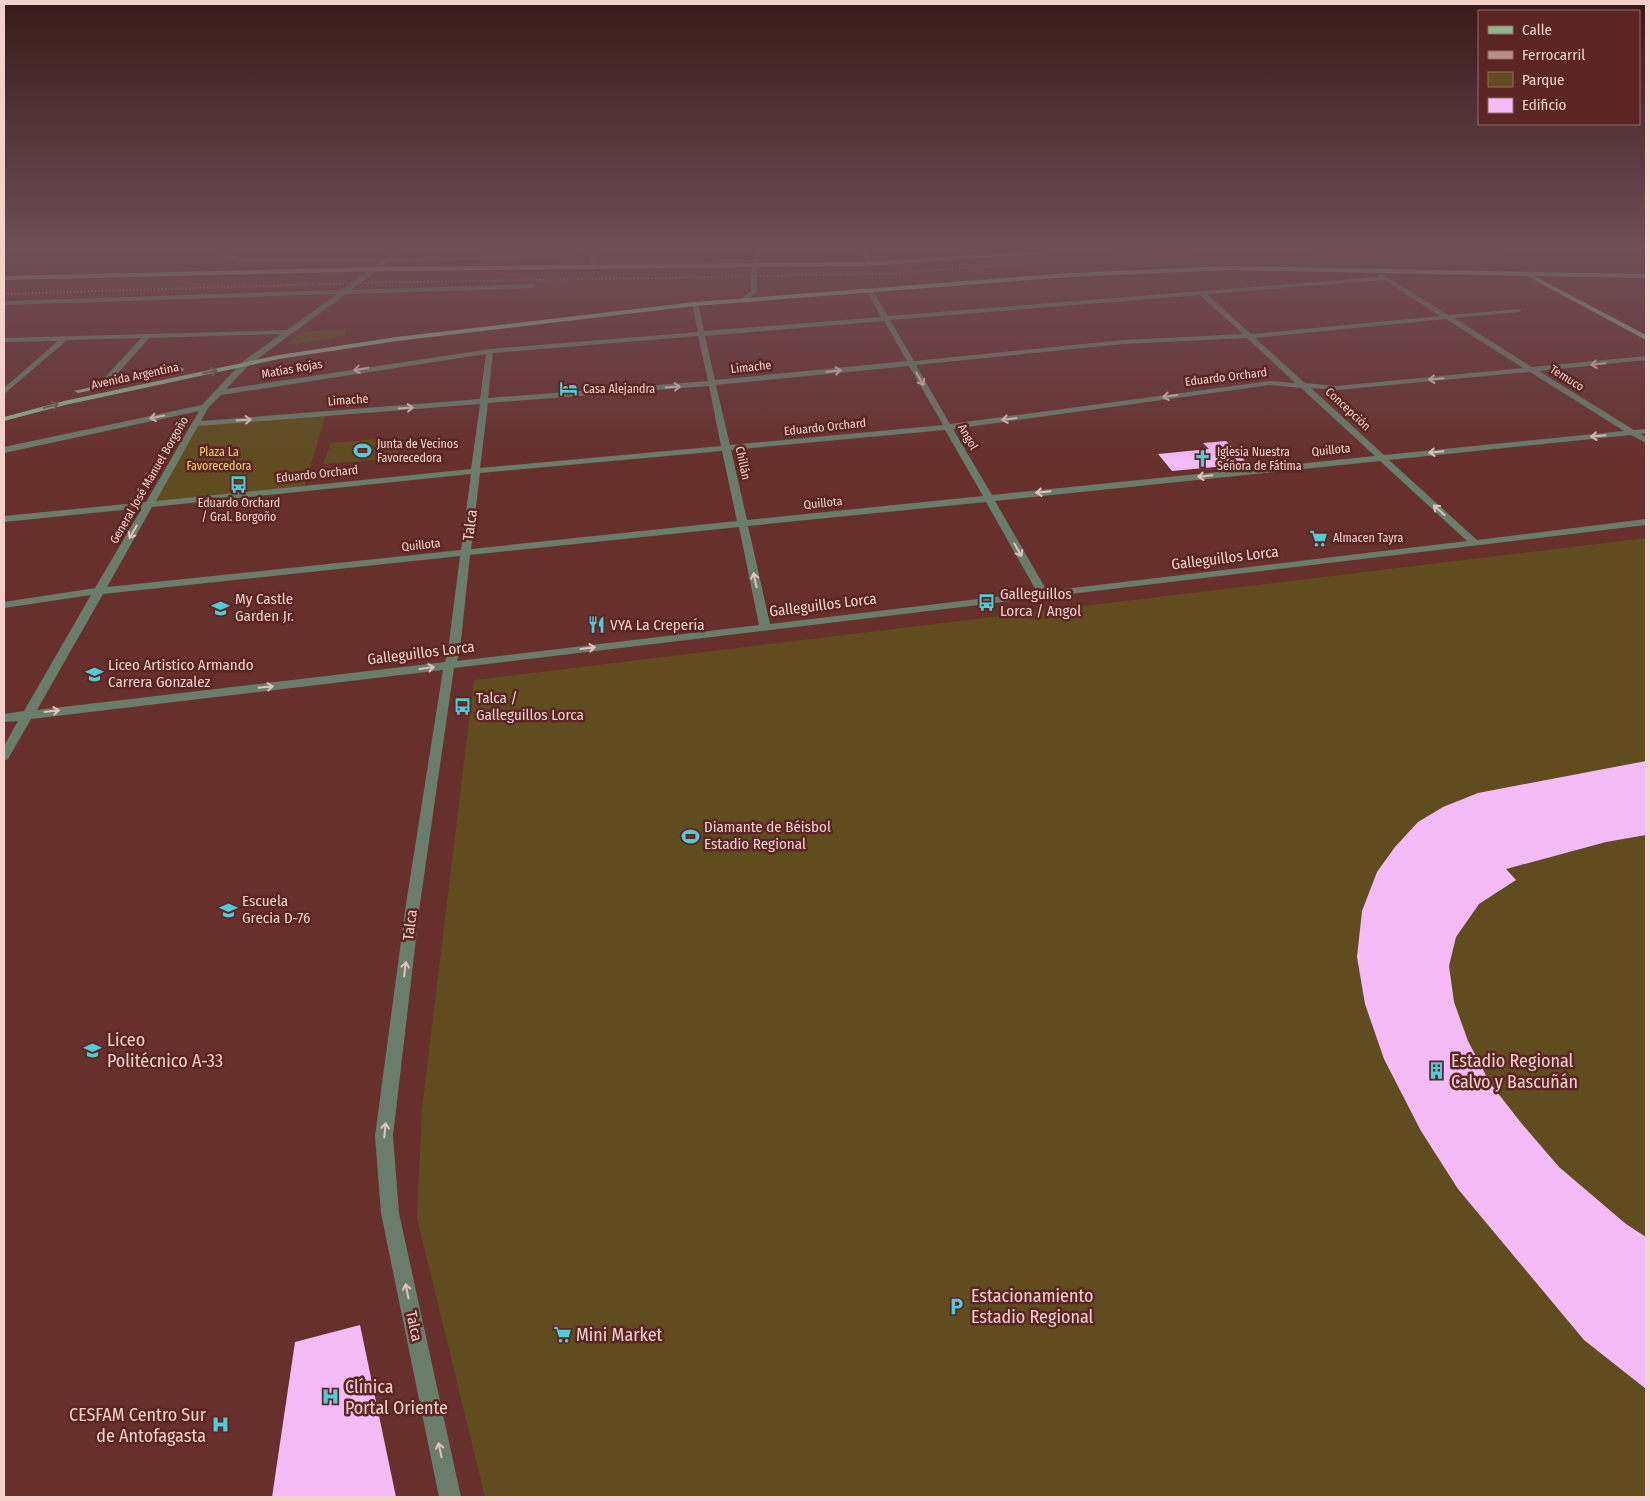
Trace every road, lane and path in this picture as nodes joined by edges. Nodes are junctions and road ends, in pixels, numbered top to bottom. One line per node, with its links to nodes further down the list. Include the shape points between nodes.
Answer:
1 (305, 321): 13 (street, General José Manuel Borgoño)
2 (491, 321): 21 (main road, Avenida Argentina)
3 (550, 321): 24 (main road, Avenida Argentina, via 397,339)
4 (699, 321): 14 (street, Chillán)
5 (848, 321): 14 (street, Matías Rojas)
6 (888, 321): 23 (street, Angol)
7 (1233, 321): 16 (street, Concepción)
8 (1415, 321): 16 (street, Limache)
9 (1454, 321): 27 (street, Temuco)
10 (1614, 321): 18 (main road)
11 (1629, 321): 12 (main road)
12 (1646, 330)
13 (290, 332): 15 (street); 21 (street, General José Manuel Borgoño)
14 (701, 333): 20 (street, Matías Rojas); 28 (street, Chillán)
15 (147, 336): 17 (street); 30 (street)
16 (1249, 336): 23 (street, Limache, via 1123,342); 29 (street, Concepción)
17 (65, 338): 19 (street); 31 (street)
18 (1646, 338)
19 (4, 340)
20 (490, 351): 32 (street, Matías Rojas, one-way to 32); 34 (street, Talca)
21 (260, 354): 24 (street, General José Manuel Borgoño); 25 (main road, Avenida Argentina)
22 (1646, 358): 27 (street, Eduardo Orchard, one-way to 27)
23 (911, 363): 28 (street, Limache, one-way to 23); 38 (street, Angol, one-way to 38)
24 (245, 364): 32 (street, General José Manuel Borgoño); 36 (main road, Avenida Argentina, one-way to 24)
25 (197, 366)
26 (188, 368): 30 (main road, Avenida Argentina)
27 (1532, 370): 29 (street, Eduardo Orchard, one-way to 29, via 1337,388); 40 (street, Temuco)
28 (713, 383): 34 (street, Limache, one-way to 28); 42 (street, Chillán)
29 (1302, 384): 38 (street, Eduardo Orchard, one-way to 38, via 1270,383); 44 (street, Concepción)
30 (102, 386): 33 (main road, Avenida Argentina)
31 (4, 392)
32 (218, 393): 35 (street, General José Manuel Borgoño)
33 (48, 399)
34 (484, 402): 37 (street, Limache, one-way to 34); 45 (street, Talca)
35 (205, 407): 37 (street, General José Manuel Borgoño); 43 (street, one-way to 43)
36 (4, 419)
37 (196, 424): 47 (street, General José Manuel Borgoño)
38 (948, 427): 42 (street, Eduardo Orchard); 46 (street, Angol)
39 (1646, 431): 40 (street, Quillota)
40 (1632, 433): 41 (street, Temuco); 44 (street, Quillota, one-way to 44)
41 (1646, 442)
42 (727, 449): 45 (street, Eduardo Orchard); 50 (street, Chillán)
43 (4, 450)
44 (1382, 457): 46 (street, Quillota, one-way to 46); 51 (street, Concepción, one-way to 44)
45 (476, 471): 47 (street, Eduardo Orchard); 52 (street, Talca)
46 (988, 498): 50 (street, Quillota); 54 (street, Angol, one-way to 54)
47 (150, 503): 48 (street, Eduardo Orchard); 53 (street, General José Manuel Borgoño, one-way to 53)
48 (4, 519)
49 (1646, 522): 51 (street, Galleguillos Lorca)
50 (743, 524): 52 (street, Quillota); 56 (street, Chillán, one-way to 50)
51 (1475, 543): 54 (street, Galleguillos Lorca)
52 (466, 552): 53 (street, Quillota); 57 (street, Talca, via 454,650)
53 (99, 591): 55 (street, Quillota); 58 (street, General José Manuel Borgoño)
54 (1044, 595): 56 (street, Galleguillos Lorca)
55 (4, 604)
56 (765, 627): 57 (street, Galleguillos Lorca, one-way to 56)
57 (449, 664): 58 (street, Galleguillos Lorca, one-way to 57); 61 (street, Talca, one-way to 57, via 390,1213 384,1136 413,904)
58 (28, 714): 59 (street, Galleguillos Lorca); 60 (street, General José Manuel Borgoño)
59 (4, 718)
60 (4, 756)
61 (450, 1497)

